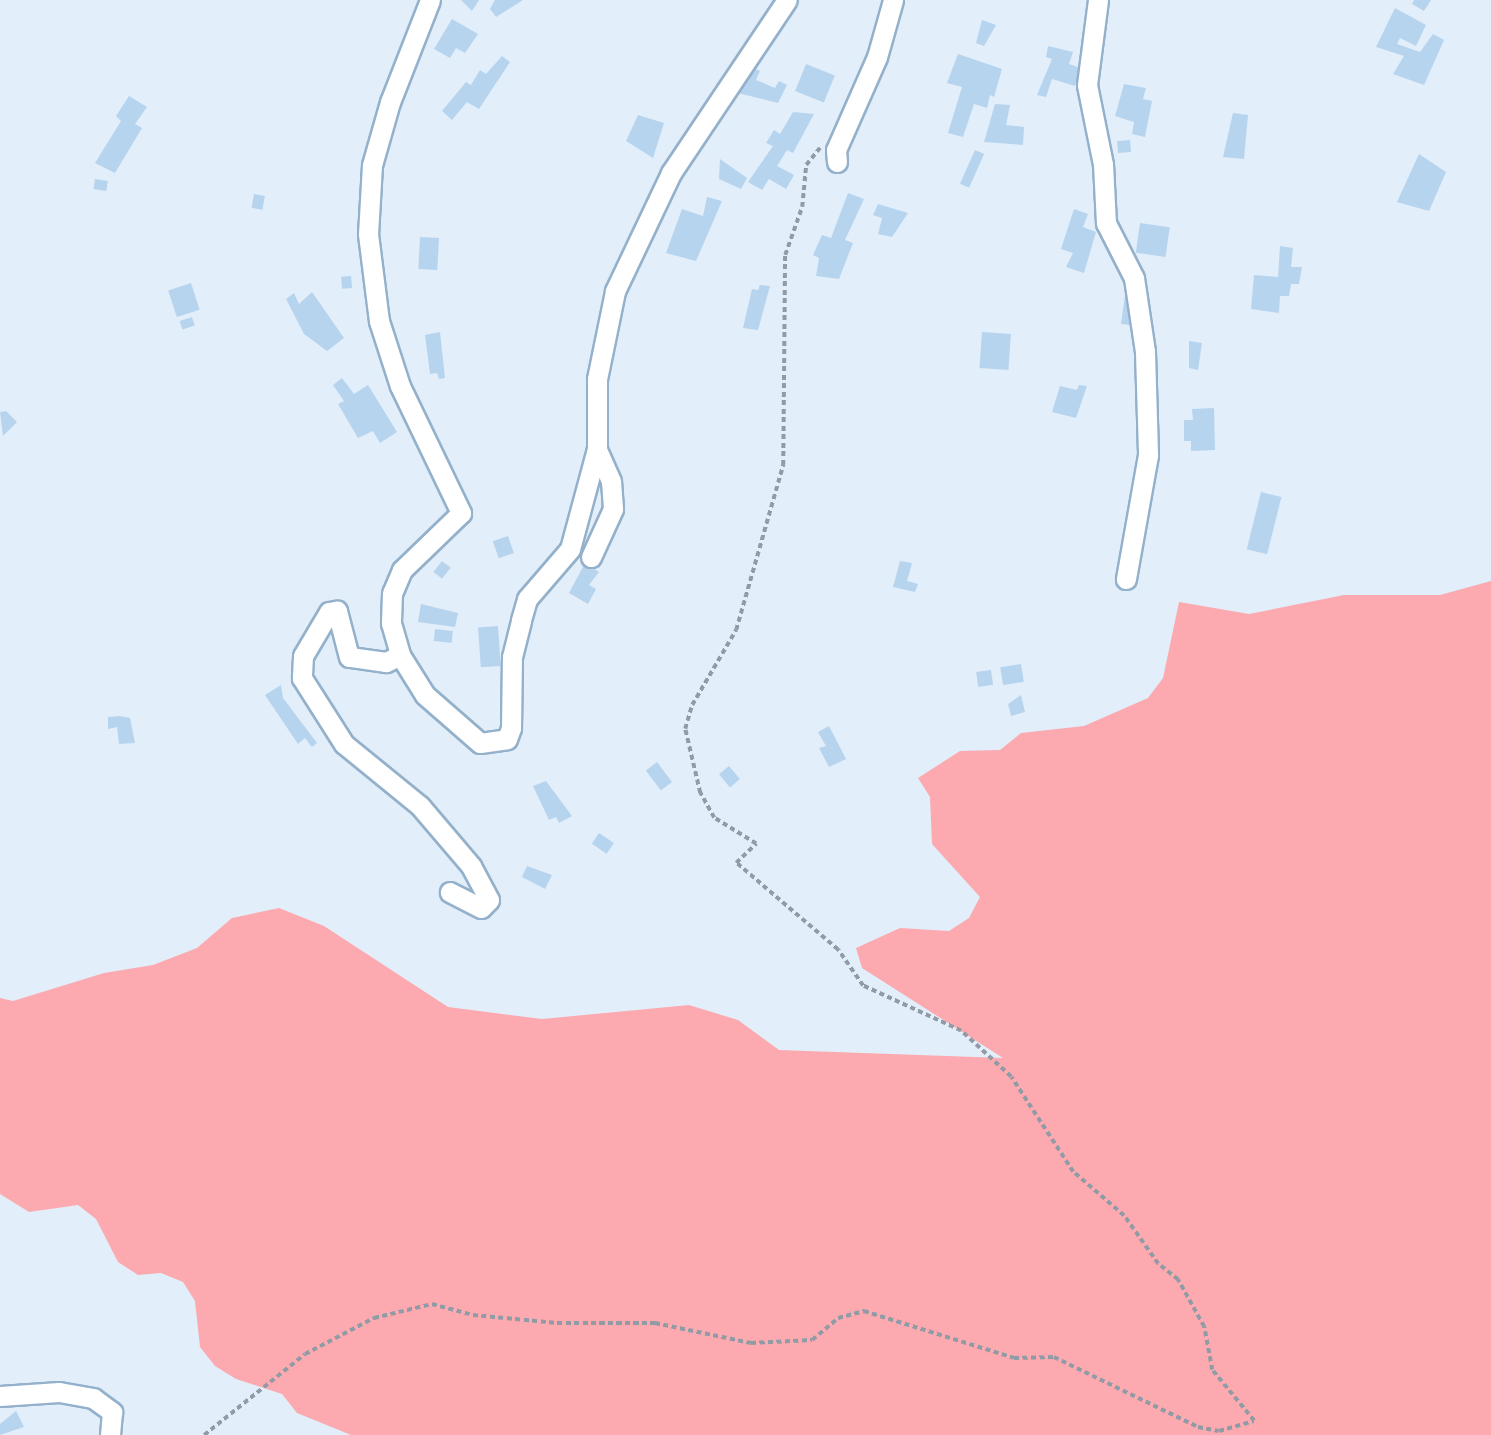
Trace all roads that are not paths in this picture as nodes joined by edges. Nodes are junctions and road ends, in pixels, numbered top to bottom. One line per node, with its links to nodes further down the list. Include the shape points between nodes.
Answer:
1 (430, 0): 9 (street, via 390,102 372,165 368,234 379,321 400,386 461,513 402,570 392,593 391,623)
2 (787, 0): 6 (street, via 671,173 615,291 597,379)
3 (893, 0): 5 (street, via 877,57 843,135)
4 (1098, 0): 8 (street, via 1087,85 1103,164 1107,223 1134,278 1145,352 1148,455)
5 (837, 162)
6 (597, 449): 7 (street, via 611,481 613,509); 9 (street, via 570,548 535,595 527,599 512,657 512,729 500,742 480,743 455,726 425,695)
7 (591, 557)
8 (1126, 579)
9 (400, 655): 10 (street, via 386,662 349,657 337,611 329,612 303,656 302,678 344,744 420,806 471,866 489,900 481,908)
10 (450, 892)
11 (0, 1396): 12 (street, via 59,1392 93,1398 112,1412)
12 (110, 1435)

